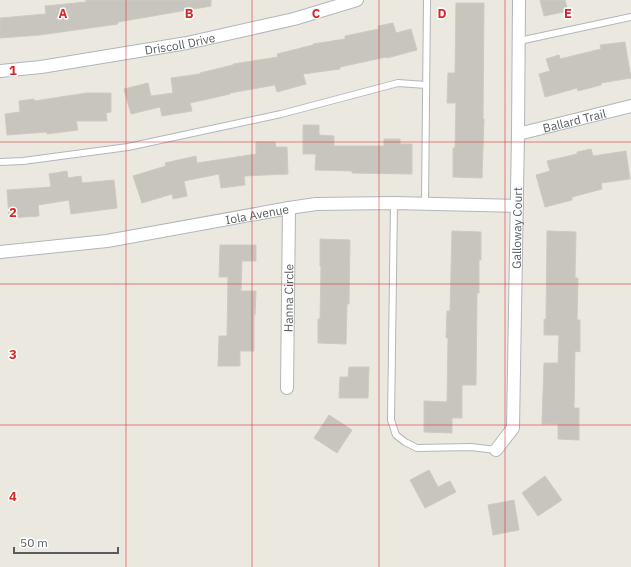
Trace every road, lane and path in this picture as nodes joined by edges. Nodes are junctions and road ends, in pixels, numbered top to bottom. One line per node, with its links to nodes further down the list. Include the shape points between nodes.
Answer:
1 (357, 0): 6 (street, Driscoll Drive, via 294,19 187,43 41,67)
2 (427, 0): 7 (lane)
3 (519, 0): 5 (street, Galloway Court)
4 (631, 17): 5 (lane)
5 (519, 41): 9 (street, Galloway Court)
6 (0, 71)
7 (426, 85): 10 (lane, via 398,83 281,114 128,147); 12 (lane)
8 (631, 106): 9 (street, Ballard Trail)
9 (518, 134): 13 (street, Galloway Court)
10 (0, 162)
11 (394, 203): 12 (street, Iola Avenue); 14 (street, Iola Avenue, via 316,204); 17 (lane, via 391,420 396,435 417,448 471,447)
12 (425, 204): 13 (street, Iola Avenue)
13 (517, 206): 17 (street, Galloway Court, via 513,428)
14 (289, 208): 15 (street, Iola Avenue, via 107,241); 16 (street, Hanna Circle)
15 (0, 252)
16 (287, 388)
17 (496, 450)

